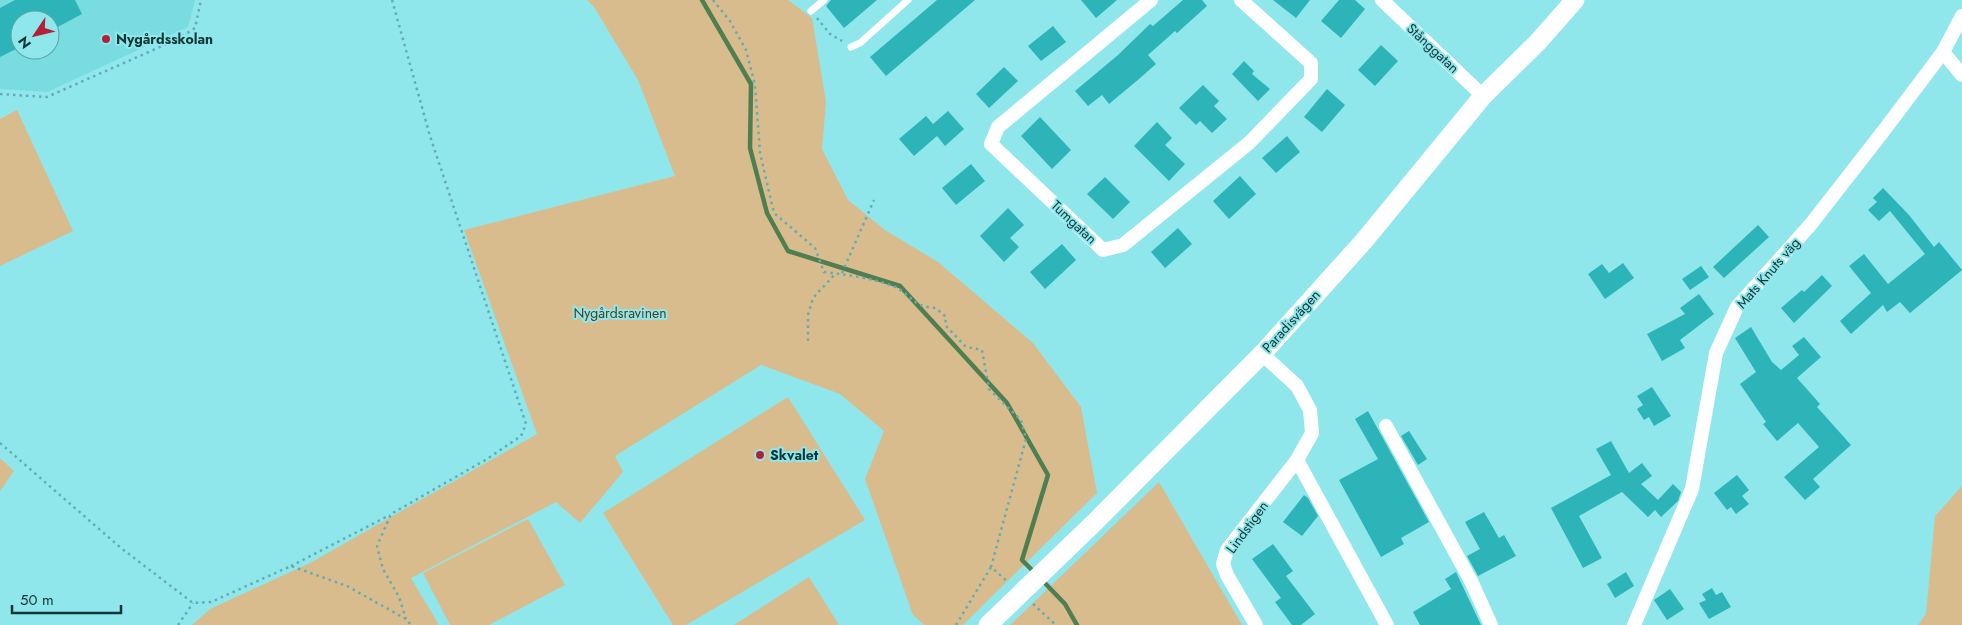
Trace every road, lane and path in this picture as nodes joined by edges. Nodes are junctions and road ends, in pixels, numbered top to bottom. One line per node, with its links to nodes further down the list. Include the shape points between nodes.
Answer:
1 (201, 0): 15 (path, via 195,28 178,39 47,97)
2 (392, 0): 25 (path, via 430,136 526,424 522,436 501,450)
3 (713, 0): 18 (path, via 730,21 746,50 755,85 760,153 774,212 815,248 824,272)
4 (824, 0): 10 (lane)
5 (908, 0): 12 (lane)
6 (1151, 0): 7 (street, Tumgatan, via 998,127 992,144 1103,250 1123,245 1249,143 1311,79 1311,63)
7 (1241, 0)
8 (1382, 0): 16 (street, Stånggatan)
9 (1575, 0): 16 (street, Paradisvägen)
10 (811, 11): 12 (path, via 830,34)
11 (1962, 16): 13 (street, Mats Knuts väg)
12 (851, 47)
13 (1942, 52): 14 (street); 38 (street, Mats Knuts väg, via 1811,224 1737,307 1716,353 1692,489)
14 (1962, 75)
15 (0, 94)
16 (1484, 96): 21 (street, Paradisvägen, via 1363,242)
17 (874, 200): 19 (path)
18 (836, 273): 19 (path); 20 (path, via 812,298)
19 (842, 274): 27 (path, via 894,286 922,307 936,308 946,317 945,325 966,347 982,350 989,388 1021,420 1026,440)
20 (808, 341)
21 (1262, 354): 24 (street, Lindstigen, via 1297,386 1310,410 1312,432); 34 (street, Paradisvägen)
22 (1386, 426): 37 (street)
23 (0, 443): 29 (path, via 121,548)
24 (1297, 460): 35 (street, Lindstigen, via 1227,550 1223,564); 36 (street)
25 (391, 514): 26 (path); 30 (path, via 377,546 383,569 399,597)
26 (291, 566): 29 (path, via 211,602); 30 (path, via 347,586)
27 (991, 567): 28 (path); 33 (path)
28 (996, 571)
29 (193, 603): 31 (path)
30 (406, 619): 32 (path)
31 (178, 625)
32 (411, 625)
33 (956, 625)
34 (988, 625)
35 (1256, 625)
36 (1388, 625)
37 (1491, 625)
38 (1634, 625)

